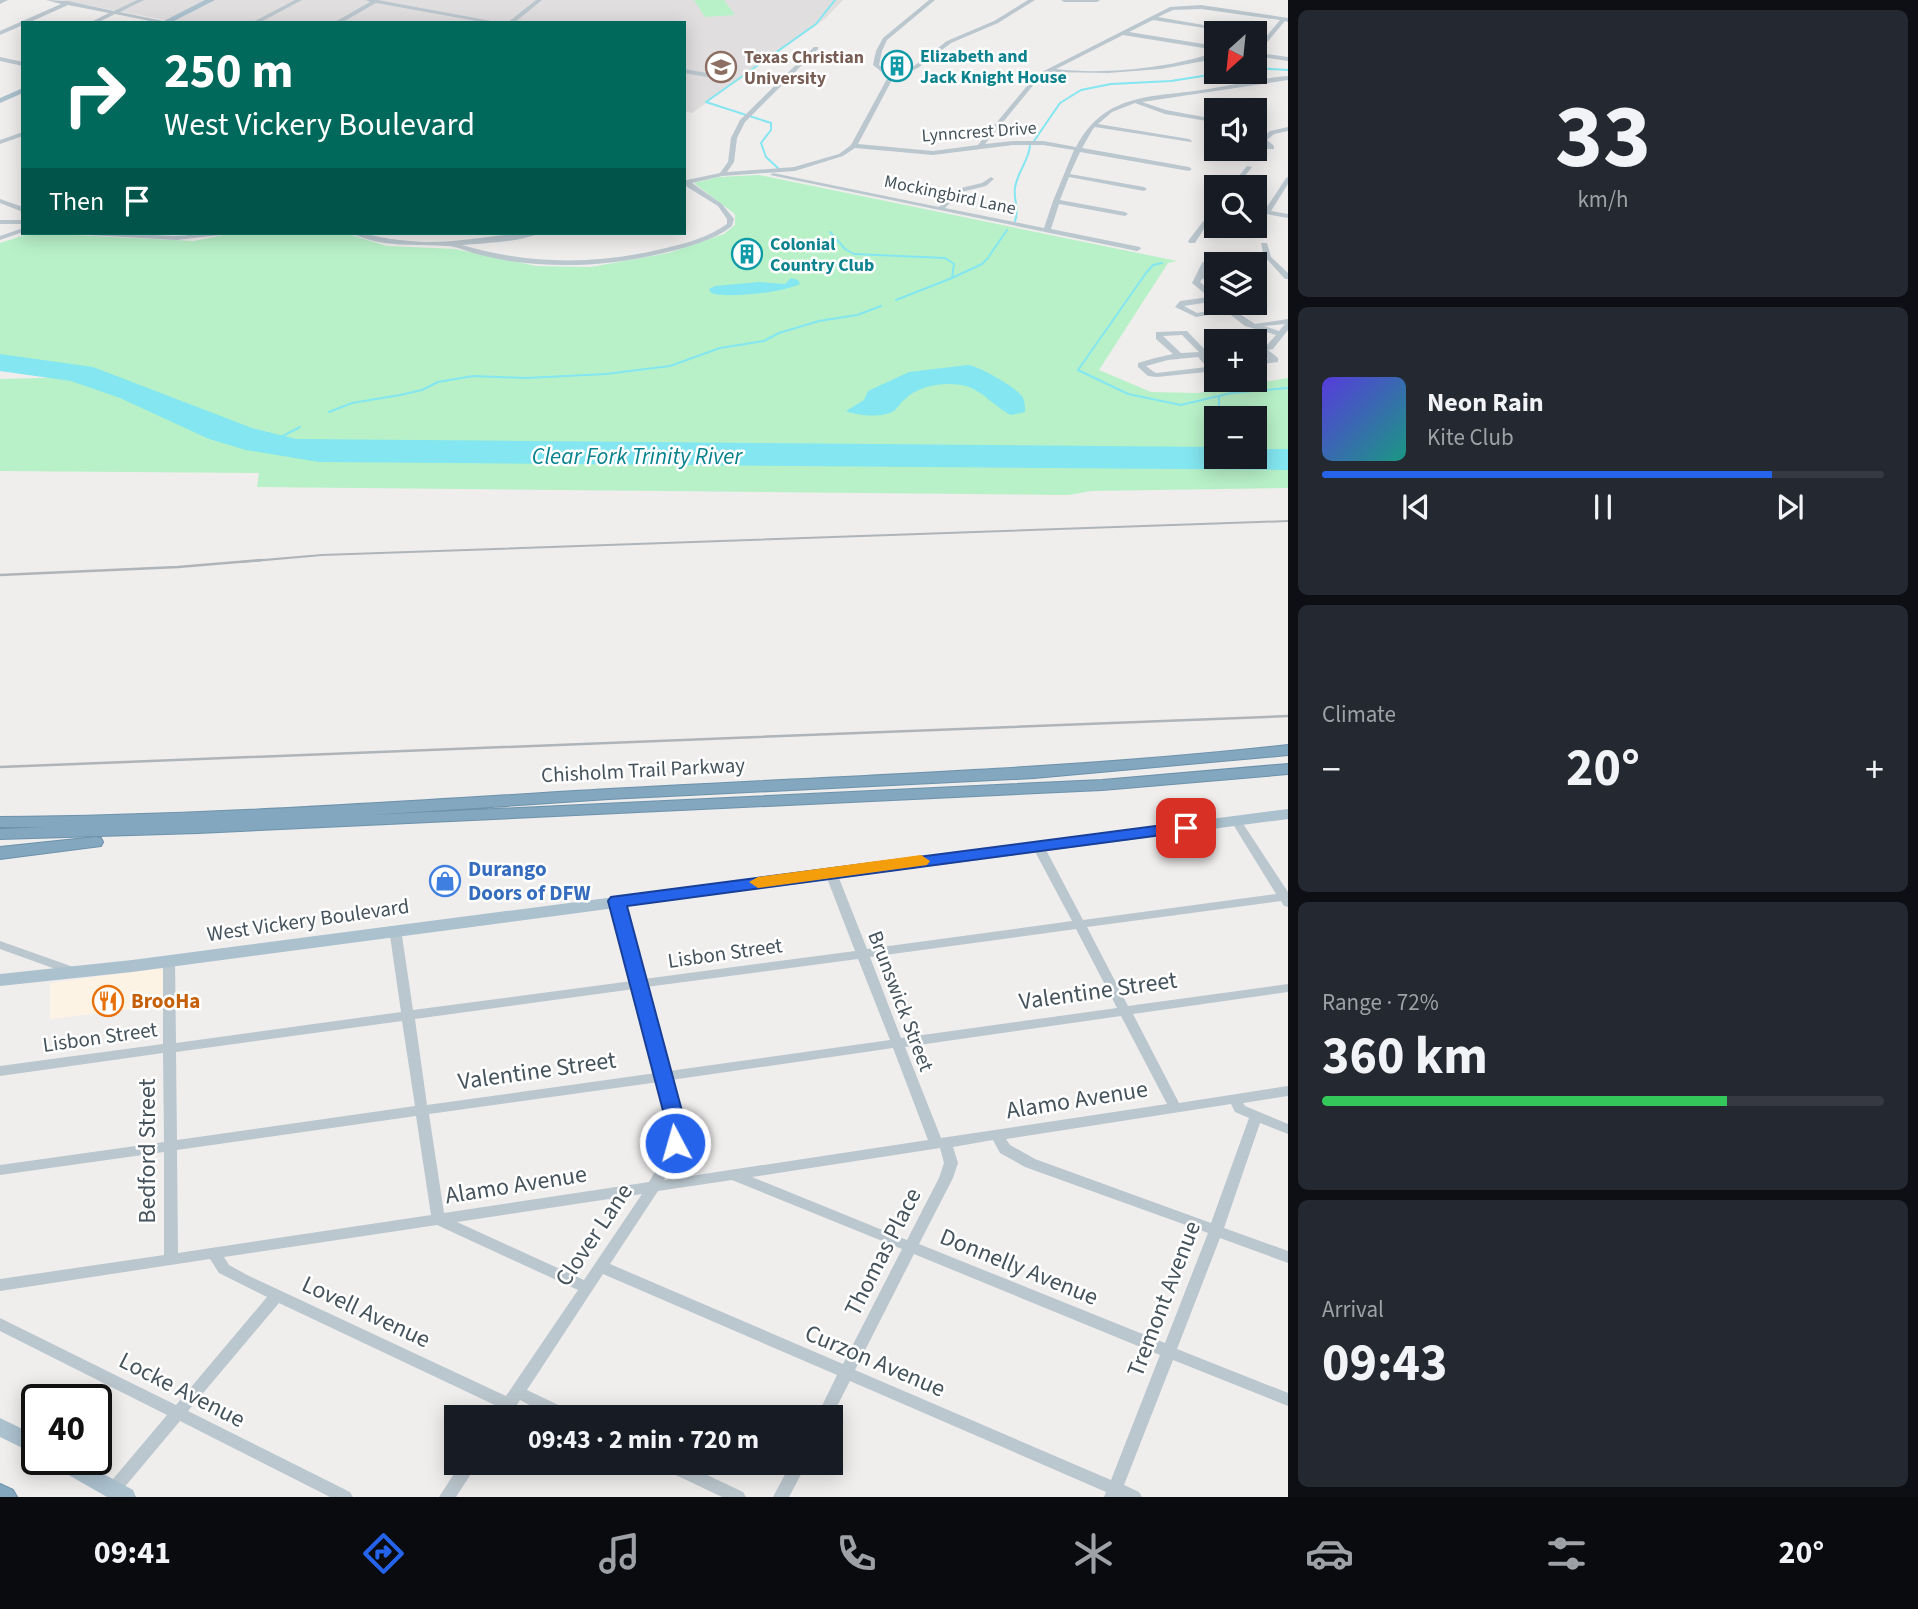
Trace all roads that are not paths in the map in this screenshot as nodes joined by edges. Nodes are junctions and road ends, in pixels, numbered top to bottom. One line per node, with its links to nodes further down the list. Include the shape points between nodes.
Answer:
1 (49, 0): 14 (street)
2 (74, 0): 14 (street)
3 (141, 0): 16 (street)
4 (211, 0): 22 (main road)
5 (218, 0): 23 (main road)
6 (299, 0): 24 (street)
7 (540, 0): 27 (street)
8 (932, 0): 45 (street, via 882,45 876,65)
9 (1021, 0): 15 (street)
10 (1032, 0): 15 (street)
11 (1064, 0): 12 (street)
12 (1097, 0)
13 (373, 1): 25 (street); 26 (street)
14 (66, 3): 16 (street); 19 (street)
15 (1018, 8): 45 (street)
16 (115, 12): 20 (street); 21 (street)
17 (1150, 18): 18 (street, via 1190,6); 29 (street); 31 (street)
18 (1285, 20): 32 (street)
19 (26, 21)
20 (96, 21)
21 (158, 21)
22 (172, 21)
23 (172, 21)
24 (258, 21)
25 (339, 21)
26 (488, 21)
27 (513, 21)
28 (21, 23): 30 (street)
29 (1204, 26)
30 (0, 33)
31 (1122, 33): 34 (street); 42 (street)
32 (1267, 34)
33 (816, 48): 62 (street, via 737,130 731,162)
34 (1204, 49)
35 (21, 56): 40 (street)
36 (1204, 56): 42 (street, via 1191,62 1082,74)
37 (1267, 56): 39 (street)
38 (0, 59): 40 (street)
39 (1288, 59)
40 (10, 61): 41 (street)
41 (21, 64)
42 (1049, 70): 58 (street, via 1038,76)
43 (686, 71): 44 (street)
44 (713, 76)
45 (891, 77): 57 (street)
46 (1288, 78): 49 (street)
47 (21, 93): 48 (main road)
48 (0, 102)
49 (1137, 102): 50 (street); 51 (street, via 1109,112)
50 (1204, 118)
51 (1093, 125): 55 (street); 59 (street)
52 (1288, 128): 54 (street)
53 (21, 135): 56 (street)
54 (1267, 137)
55 (1189, 141)
56 (0, 142)
57 (854, 146): 58 (street, Lynncrest Drive, via 919,153); 63 (street, via 826,162)
58 (980, 147): 59 (street, Lynncrest Drive, via 1028,142)
59 (1079, 149): 61 (street, Lynncrest Drive); 64 (street)
60 (1249, 167): 65 (street)
61 (1189, 169)
62 (722, 174): 63 (street, Mockingbird Lane); 68 (street, Mockingbird Lane)
63 (781, 174): 74 (street, Mockingbird Lane)
64 (1067, 175): 70 (street); 72 (street)
65 (1243, 175)
66 (991, 179): 74 (street, via 959,190)
67 (1288, 179): 75 (street)
68 (686, 182)
69 (686, 183): 89 (street, via 720,205 731,223 707,239 668,250 607,262 552,264)
70 (1144, 189)
71 (0, 201): 73 (street)
72 (1056, 201): 76 (street); 82 (street)
73 (21, 208)
74 (940, 209): 82 (street, Mockingbird Lane)
75 (1267, 212): 77 (street)
76 (1125, 214)
77 (1288, 216)
78 (0, 222): 79 (street)
79 (21, 222)
80 (1204, 224): 88 (street)
81 (21, 231): 87 (street)
82 (1047, 231): 90 (street, Mockingbird Lane)
83 (118, 235): 84 (street)
84 (207, 235)
85 (363, 235): 89 (street, via 393,243)
86 (521, 235): 89 (street)
87 (0, 239)
88 (1192, 241)
89 (451, 244)
90 (1137, 249)
91 (1204, 276): 92 (street)
92 (1199, 277): 93 (street, via 1213,258 1264,250); 94 (street, via 1196,283)
93 (1288, 277)
94 (1200, 288): 95 (street); 96 (street)
95 (1204, 288)
96 (1204, 290)
97 (1204, 300): 98 (street, via 1179,307)
98 (1204, 314)
99 (1237, 315): 101 (street)
100 (1288, 323): 101 (street); 102 (street)
101 (1252, 326): 102 (street)
102 (1279, 337): 103 (street); 104 (street)
103 (1288, 342)
104 (1267, 346)
105 (1203, 355): 106 (street); 106 (street, via 1184,333 1159,334); 106 (street, via 1213,369 1157,375 1141,365)
106 (1180, 357)
107 (1288, 750): 111 (highway, Chisholm Trail Parkway, via 1049,772)
108 (1288, 769): 114 (highway, Chisholm Trail Parkway, via 1102,785)
109 (0, 811): 111 (highway)
110 (1288, 814): 112 (main road, West Vickery Boulevard)
111 (105, 821): 113 (highway, Chisholm Trail Parkway)
112 (1236, 821): 116 (main road, West Vickery Boulevard); 119 (street)
113 (0, 822)
114 (198, 828): 115 (highway, Chisholm Trail Parkway); 117 (highway)
115 (0, 834)
116 (1038, 846): 118 (main road, West Vickery Boulevard); 121 (street)
117 (0, 853)
118 (831, 873): 120 (main road, West Vickery Boulevard); 124 (street, Brunswick Street)
119 (1286, 898): 121 (street, Lisbon Street)
120 (617, 901): 122 (main road, West Vickery Boulevard); 130 (street, Clover Lane)
121 (1079, 925): 124 (street, Lisbon Street); 132 (street)
122 (395, 929): 126 (main road, West Vickery Boulevard); 133 (street)
123 (0, 945): 125 (street)
124 (863, 954): 130 (street, Lisbon Street); 134 (street, Brunswick Street)
125 (30, 956): 127 (street); 128 (street)
126 (169, 960): 127 (main road, West Vickery Boulevard); 135 (street, Bedford Street)
127 (75, 972): 128 (main road, West Vickery Boulevard)
128 (35, 976): 129 (main road, West Vickery Boulevard)
129 (0, 980)
130 (639, 984): 133 (street, Lisbon Street); 137 (street, Clover Lane)
131 (1288, 988): 132 (street, Valentine Street)
132 (1125, 1011): 134 (street, Valentine Street); 140 (street)
133 (408, 1017): 135 (street, Lisbon Street); 141 (street)
134 (897, 1043): 137 (street, Valentine Street); 145 (street, Brunswick Street)
135 (170, 1047): 136 (street, Lisbon Street); 146 (street, Bedford Street)
136 (0, 1070)
137 (663, 1076): 141 (street, Valentine Street); 147 (street, Clover Lane, via 677,1126)
138 (1288, 1091): 139 (street, Alamo Avenue)
139 (1234, 1099): 140 (street, Alamo Avenue); 142 (street, via 1240,1109)
140 (1175, 1107): 144 (street, Alamo Avenue)
141 (422, 1110): 146 (street, Valentine Street); 154 (street)
142 (1256, 1116): 143 (street); 155 (street, Tremont Avenue)
143 (1288, 1129)
144 (996, 1135): 145 (street, Alamo Avenue); 155 (street, via 1014,1156)
145 (941, 1142): 149 (street, Alamo Avenue); 156 (street, Thomas Place, via 951,1163 949,1171)
146 (170, 1146): 148 (street, Valentine Street); 159 (street, Bedford Street)
147 (668, 1160): 150 (street); 151 (street, Clover Lane)
148 (0, 1170)
149 (733, 1175): 150 (street, Alamo Avenue); 156 (street, Donnelly Avenue)
150 (688, 1181): 151 (street, Alamo Avenue)
151 (654, 1186): 152 (street, Alamo Avenue); 153 (street, Clover Lane)
152 (619, 1192): 153 (street, via 629,1197); 154 (street, Alamo Avenue)
153 (637, 1210): 160 (street, Clover Lane)
154 (438, 1219): 157 (street, Alamo Avenue); 162 (street)
155 (1216, 1230): 158 (street); 165 (street, Tremont Avenue)
156 (910, 1248): 165 (street, Donnelly Avenue); 166 (street, Thomas Place)
157 (213, 1252): 159 (street, Alamo Avenue); 163 (street, Lovell Avenue, via 224,1269)
158 (1288, 1257)
159 (170, 1258): 161 (street, Alamo Avenue)
160 (600, 1266): 162 (street, Clover Lane); 166 (street, Curzon Avenue)
161 (0, 1284)
162 (586, 1287): 168 (street, Clover Lane)
163 (276, 1295): 168 (street, Lovell Avenue); 170 (street)
164 (0, 1324): 170 (street, Locke Avenue)
165 (1168, 1351): 167 (street, Donnelly Avenue); 178 (street, Tremont Avenue)
166 (845, 1373): 169 (street, Thomas Place); 178 (street, Curzon Avenue)
167 (1288, 1400)
168 (508, 1405)
169 (829, 1405)
170 (177, 1413): 177 (street); 181 (street, Locke Avenue)
171 (0, 1427): 172 (main road)
172 (21, 1438)
173 (87, 1475): 177 (main road)
174 (462, 1475): 182 (street)
175 (691, 1475): 183 (street)
176 (793, 1475): 184 (street)
177 (120, 1493)
178 (1113, 1493): 185 (street, Curzon Avenue)
179 (0, 1494): 180 (highway)
180 (5, 1497)
181 (345, 1497)
182 (447, 1497)
183 (738, 1497)
184 (781, 1497)
185 (1134, 1497)

